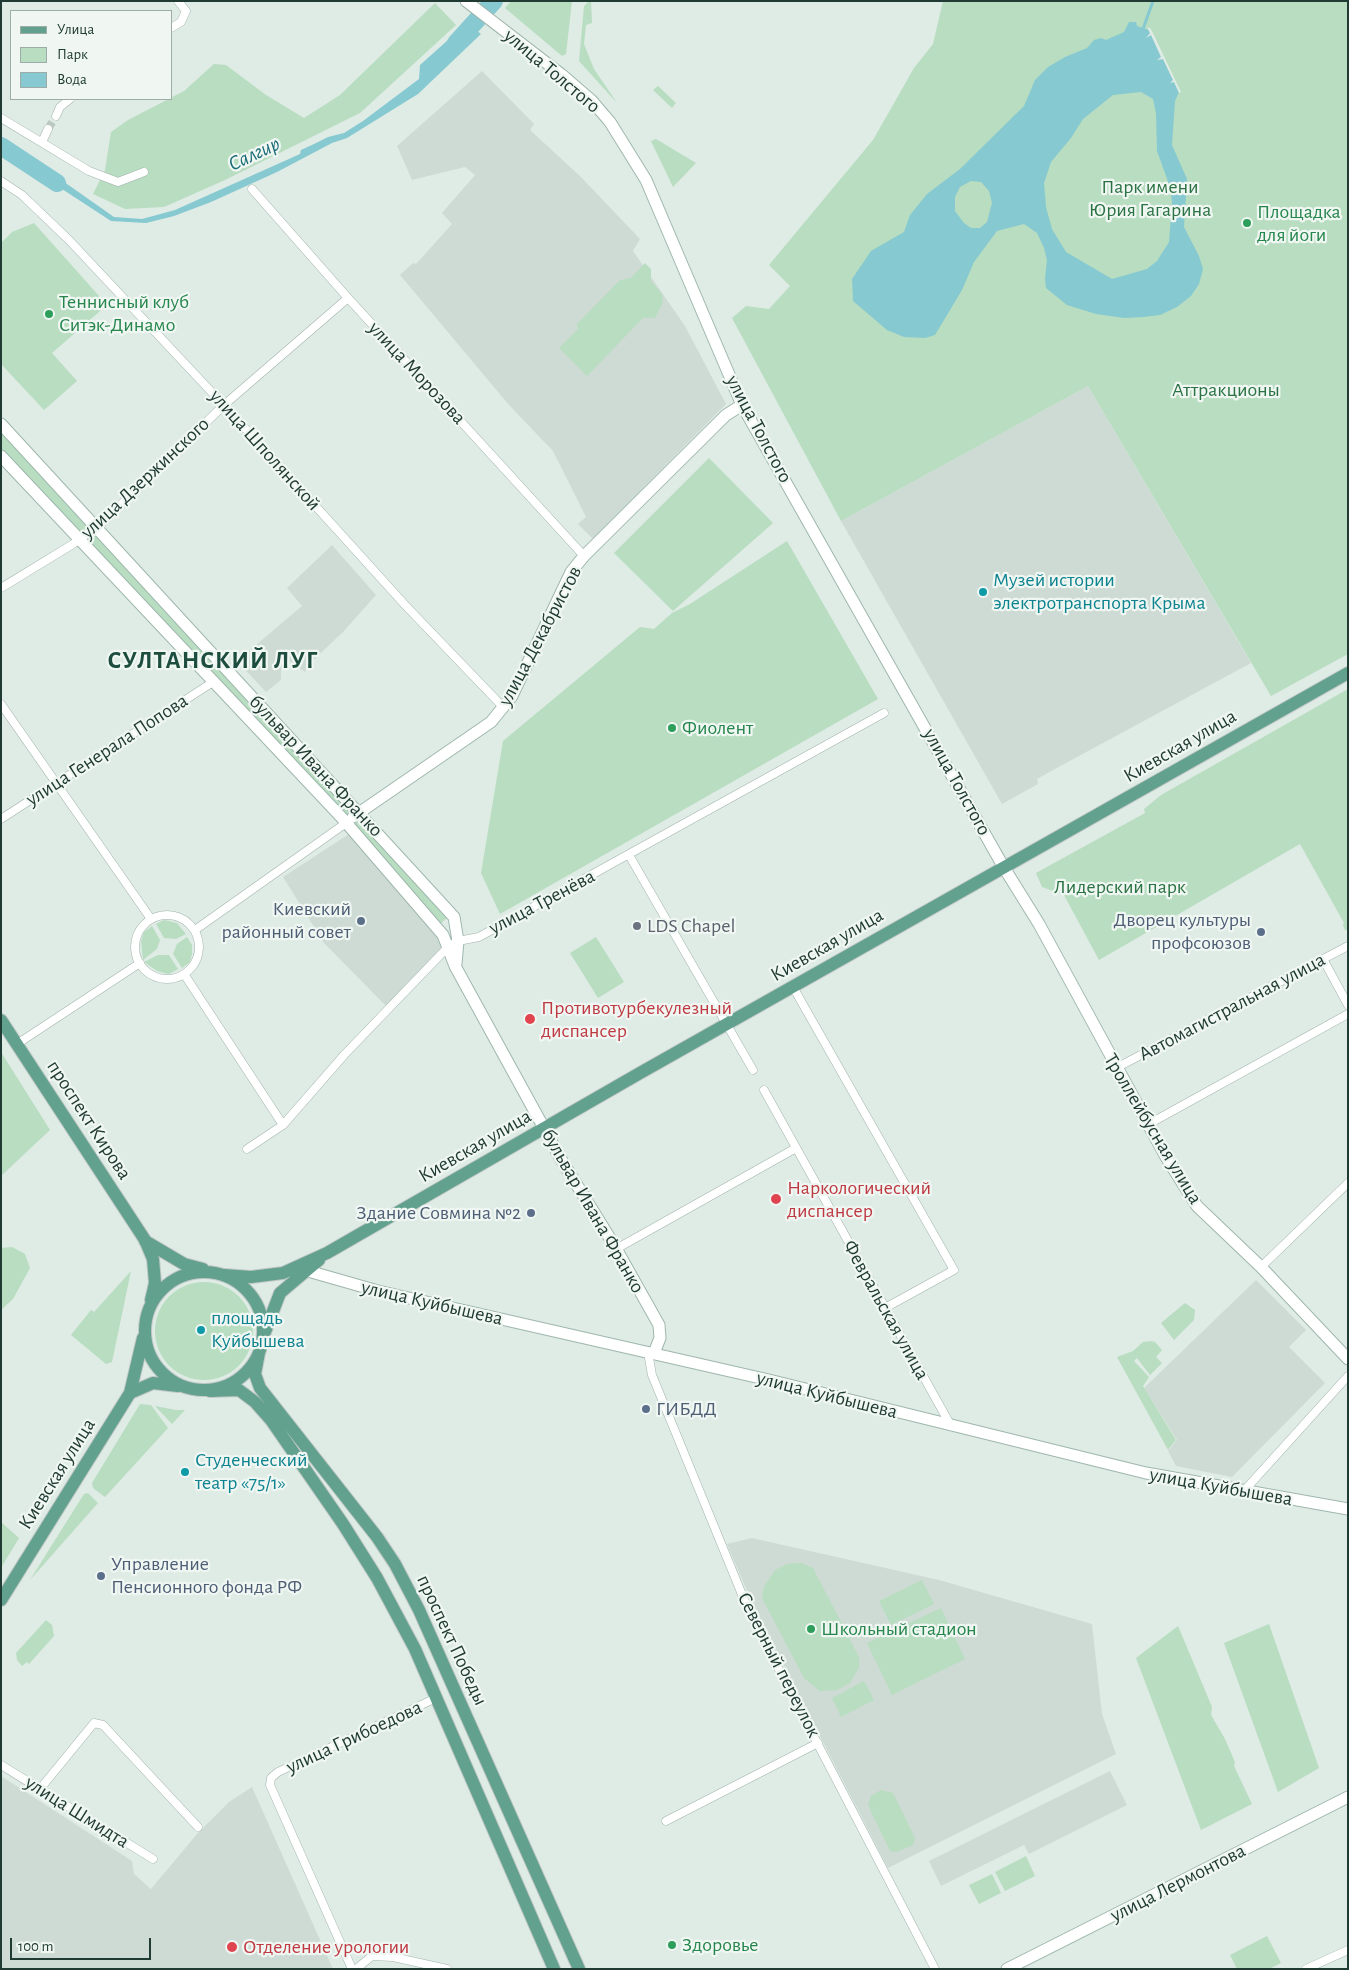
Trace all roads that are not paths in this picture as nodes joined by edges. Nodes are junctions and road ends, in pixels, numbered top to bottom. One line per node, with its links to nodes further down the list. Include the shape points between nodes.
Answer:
1 (178, 1): 3 (street, via 186,11 181,22)
2 (466, 1): 13 (main road, улица Толстого, via 562,75 610,122 646,180)
3 (172, 27)
4 (69, 100): 5 (street)
5 (56, 116)
6 (1, 118): 8 (street)
7 (48, 130): 8 (street)
8 (42, 142): 9 (street, via 89,172 118,182)
9 (144, 172)
10 (1, 180): 14 (street, улица Шполянской, via 70,240)
11 (252, 188): 12 (street, улица Морозова)
12 (348, 298): 14 (street, улица Дзержинского); 19 (street, улица Морозова)
13 (742, 404): 19 (main road, улица Декабристов, via 726,415); 31 (main road, улица Толстого)
14 (224, 405): 17 (street, улица Дзержинского); 24 (street, улица Шполянской, via 406,606)
15 (1, 424): 17 (main road, бульвар Ивана Франко)
16 (1, 456): 18 (main road, бульвар Ивана Франко)
17 (96, 527): 18 (street, улица Дзержинского); 27 (main road, бульвар Ивана Франко)
18 (78, 540): 20 (street, улица Дзержинского); 22 (main road, бульвар Ивана Франко)
19 (584, 556): 24 (main road, улица Декабристов, via 571,572)
20 (1, 588)
21 (1348, 673): 31 (main road, Киевская улица)
22 (213, 682): 26 (street, улица Генерала Попова); 29 (main road, бульвар Ивана Франко)
23 (1, 704): 26 (street)
24 (504, 708): 27 (main road, улица Декабристов, via 491,722)
25 (884, 713): 30 (street, улица Тренёва)
26 (56, 783): 28 (street, улица Генерала Попова); 32 (street)
27 (358, 812): 29 (main road, улица Декабристов); 34 (main road, бульвар Ивана Франко, via 454,917)
28 (1, 819)
29 (346, 823): 33 (street, улица Декабристов); 36 (main road, бульвар Ивана Франко, via 443,935)
30 (629, 855): 34 (street, улица Тренёва, via 479,937); 45 (street)
31 (1003, 866): 41 (main road, Киевская улица); 47 (main road, Троллейбусная улица, via 1039,924)
32 (151, 919): 33 (street, via 175,915 186,920); 38 (street, via 136,939)
33 (195, 930): 40 (street, via 199,954)
34 (458, 941): 36 (street, улица Тренёва); 39 (main road, бульвар Ивана Франко)
35 (1348, 946): 37 (street, Автомагистральная улица)
36 (448, 947): 39 (main road, бульвар Ивана Франко); 50 (street, улица Тренёва, via 345,1054)
37 (1324, 959): 42 (street); 47 (street, Автомагистральная улица)
38 (140, 963): 40 (street, via 148,973 160,978); 46 (street)
39 (456, 966): 52 (main road, бульвар Ивана Франко)
40 (184, 974): 50 (street)
41 (793, 987): 45 (main road, Киевская улица); 62 (street, via 954,1270)
42 (1348, 1005)
43 (1348, 1014): 51 (street)
44 (1, 1020): 46 (main road, проспект Кирова)
45 (727, 1024): 48 (street); 52 (main road, Киевская улица)
46 (17, 1044): 56 (main road, проспект Кирова)
47 (1116, 1068): 51 (main road, Троллейбусная улица)
48 (753, 1070)
49 (764, 1090): 53 (street, Февральская улица)
50 (283, 1125): 54 (street, улица Тренёва)
51 (1147, 1126): 59 (main road, Троллейбусная улица, via 1196,1206)
52 (544, 1128): 57 (main road, бульвар Ивана Франко); 58 (main road, Киевская улица)
53 (796, 1148): 57 (street); 62 (street, Февральская улица)
54 (247, 1149)
55 (1348, 1183): 59 (street)
56 (145, 1240): 61 (main road, via 184,1264); 63 (main road, via 153,1259 155,1283)
57 (616, 1249): 66 (main road, бульвар Ивана Франко, via 661,1330)
58 (327, 1253): 60 (main road, Киевская улица); 61 (main road, Киевская улица, via 283,1272 251,1277)
59 (1260, 1268): 67 (main road, Троллейбусная улица)
60 (308, 1271): 64 (main road, Киевская улица, via 280,1294); 66 (main road, улица Куйбышева, via 378,1291)
61 (220, 1274): 63 (main road, via 202,1272 176,1278 156,1297); 64 (main road, via 242,1286 258,1307)
62 (885, 1308): 72 (street, Февральская улица)
63 (145, 1326): 69 (main road, via 146,1344 155,1363); 71 (main road, Киевская улица)
64 (262, 1339): 65 (main road)
65 (258, 1353): 70 (main road, via 236,1382); 84 (main road, проспект Победы, via 255,1374 260,1388 376,1538 415,1602)
66 (654, 1353): 72 (main road, улица Куйбышева); 77 (street, Северный переулок, via 649,1358 652,1375 684,1458 750,1614)
67 (1348, 1359)
68 (1348, 1376): 73 (street)
69 (180, 1386): 70 (main road); 71 (main road, via 153,1383)
70 (210, 1391): 76 (main road, проспект Победы, via 239,1390 271,1420 377,1578 415,1649)
71 (130, 1393): 75 (main road, Киевская улица)
72 (950, 1426): 73 (main road, улица Куйбышева, via 1146,1473)
73 (1243, 1492): 74 (main road, улица Куйбышева)
74 (1348, 1509)
75 (1, 1600)
76 (436, 1698): 85 (main road, проспект Победы); 87 (street, улица Грибоедова, via 271,1778 270,1785)
77 (818, 1742): 81 (street); 92 (street, Северный переулок)
78 (1, 1765): 79 (street, улица Шмидта)
79 (40, 1789): 82 (street, via 94,1723 103,1725); 83 (street, улица Шмидта)
80 (1348, 1797): 93 (main road, улица Лермонтова)
81 (666, 1821)
82 (198, 1827)
83 (153, 1859)
84 (557, 1919): 85 (main road); 91 (main road, проспект Победы)
85 (537, 1929): 90 (main road, проспект Победы)
86 (1348, 1950): 94 (street)
87 (352, 1969)
88 (356, 1969): 89 (street, via 372,1956 394,1957)
89 (447, 1969)
90 (554, 1969)
91 (579, 1969)
92 (935, 1969)
93 (1007, 1969)
94 (1306, 1969)

